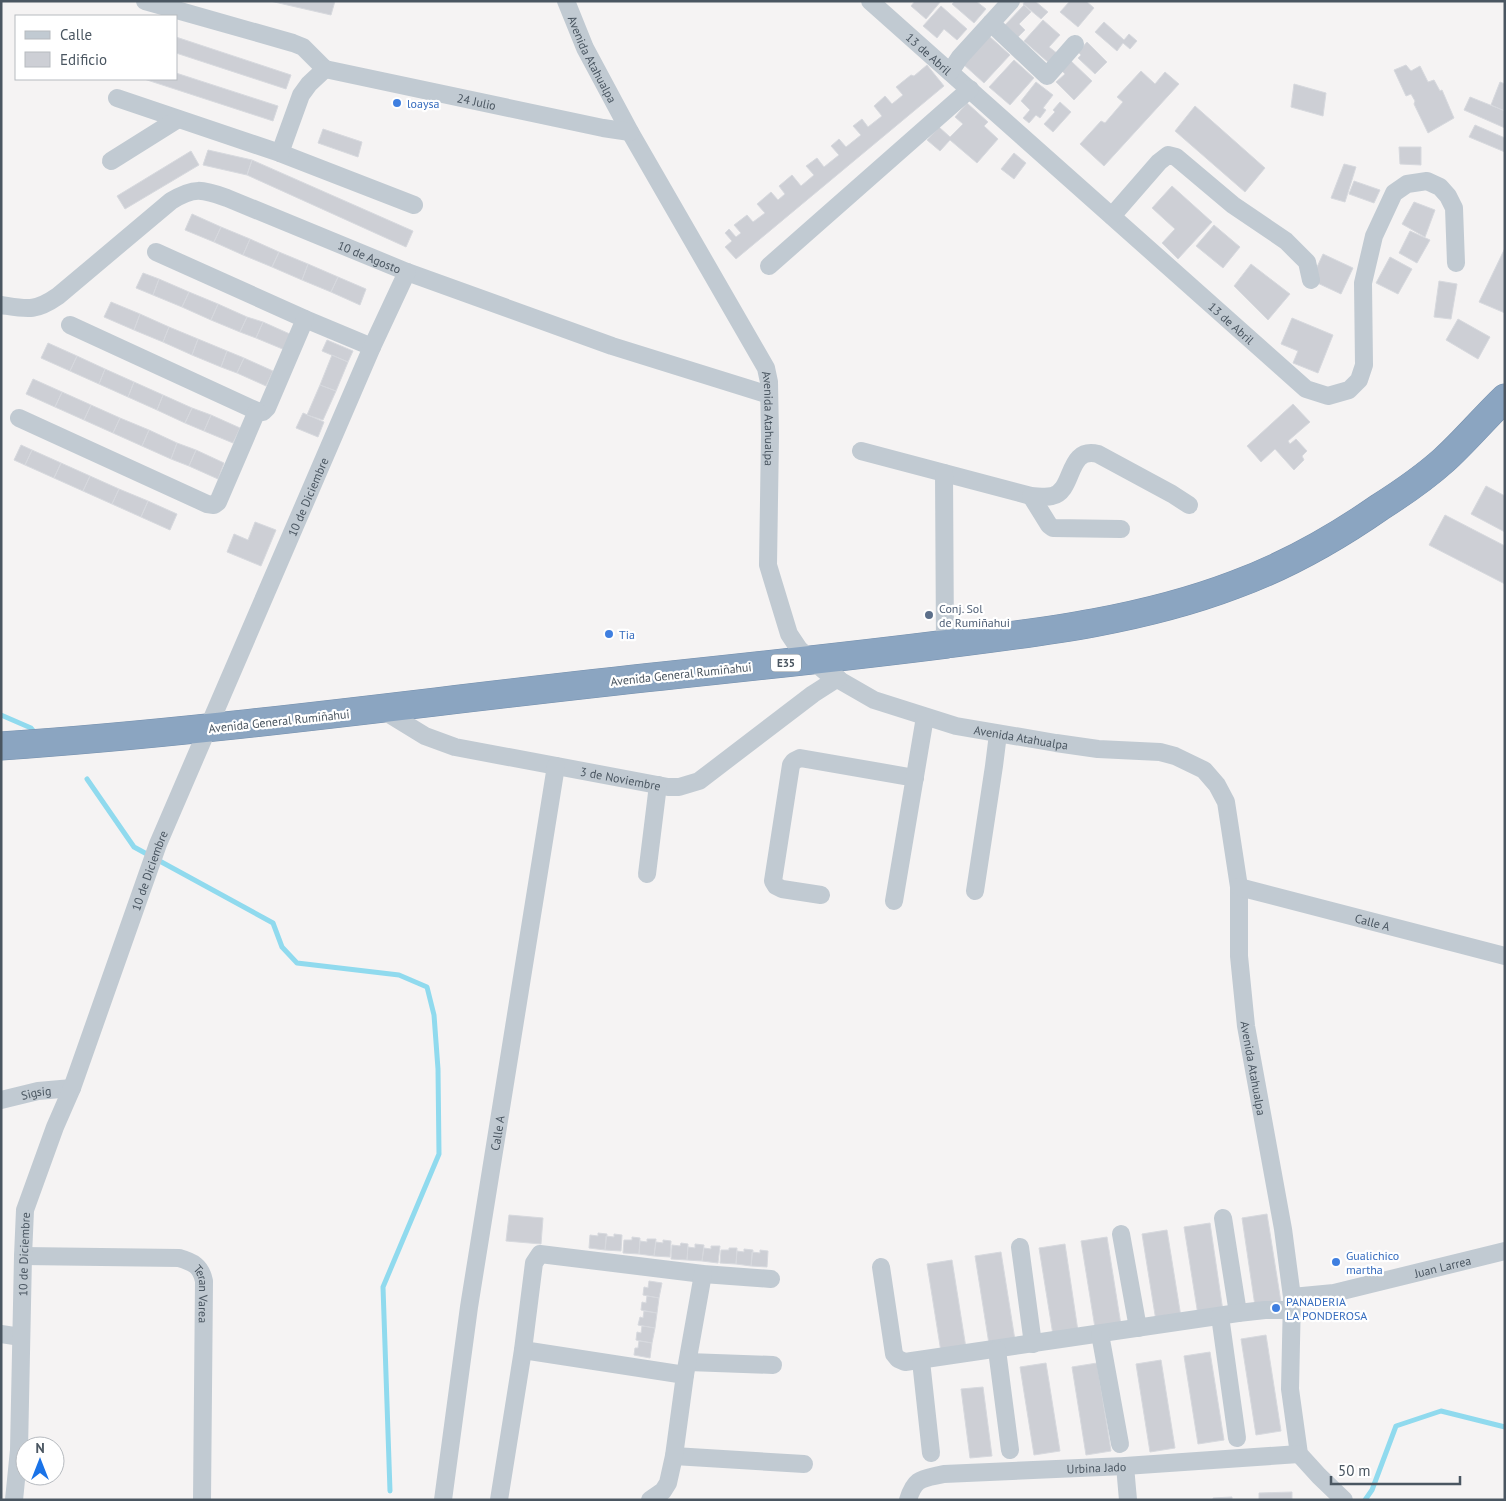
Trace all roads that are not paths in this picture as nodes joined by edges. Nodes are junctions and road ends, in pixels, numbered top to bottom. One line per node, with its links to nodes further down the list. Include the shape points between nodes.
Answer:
1 (146, 1): 7 (street, via 293,43)
2 (566, 1): 12 (street, Avenida Atahualpa, via 585,48)
3 (870, 1): 8 (street, 13 de Abril)
4 (1011, 1): 5 (street)
5 (991, 23): 6 (street, via 1047,76); 8 (street)
6 (1075, 44)
7 (325, 69): 12 (street, 24 Julio); 13 (street, via 301,95)
8 (950, 72): 9 (street, 13 de Abril)
9 (970, 89): 16 (street, 13 de Abril); 19 (street)
10 (117, 98): 11 (street)
11 (178, 119): 13 (street); 14 (street)
12 (630, 132): 26 (street, Avenida Atahualpa, via 766,368)
13 (280, 153): 15 (street)
14 (112, 161)
15 (414, 205)
16 (1112, 216): 18 (street, 13 de Abril, via 1306,388 1328,396 1350,390 1359,380 1364,365 1363,282 1374,236 1394,193 1406,184 1427,181 1440,187 1448,196 1454,208); 21 (street, via 1159,162 1168,155 1176,157 1233,205 1286,241 1307,262)
17 (156, 252): 23 (street)
18 (1456, 263)
19 (769, 266)
20 (407, 272): 22 (street, 10 de Agosto, via 227,198 196,190 171,201 45,305 34,308); 25 (street, 10 de Diciembre); 26 (street, 10 de Agosto, via 612,346)
21 (1311, 280)
22 (1, 305)
23 (305, 319): 25 (street); 28 (street, via 267,408 263,412)
24 (70, 325): 28 (street)
25 (372, 347): 40 (street, 10 de Diciembre)
26 (769, 395): 36 (street, Avenida Atahualpa, via 768,565 789,634 799,649)
27 (1505, 398): 35 (highway, Avenida General Rumiñahui / E35, via 1444,460 1347,530 1291,562 1231,586 1127,616 995,639)
28 (257, 411): 29 (street, via 214,505)
29 (19, 418)
30 (861, 451): 31 (street)
31 (944, 473): 32 (street); 35 (street)
32 (1031, 496): 33 (street, via 1053,496 1057,493 1079,458 1088,452 1098,454); 34 (street, via 1053,528)
33 (1188, 505)
34 (1121, 529)
35 (945, 644): 36 (highway, Avenida General Rumiñahui / E35)
36 (813, 660): 37 (street, Avenida Atahualpa); 38 (highway, Avenida General Rumiñahui / E35)
37 (838, 678): 39 (street, Avenida Atahualpa, via 874,700); 45 (street, 3 de Noviembre, via 699,781 679,786)
38 (381, 709): 40 (highway, Avenida General Rumiñahui / E35); 43 (street, 3 de Noviembre, via 425,736 455,747)
39 (925, 717): 41 (street, Avenida Atahualpa); 44 (street)
40 (208, 728): 42 (highway, Avenida General Rumiñahui / E35); 52 (street, 10 de Diciembre, via 146,874)
41 (998, 734): 47 (street, Avenida Atahualpa, via 1098,749 1160,752 1204,770 1226,802); 48 (street)
42 (1, 746)
43 (556, 766): 45 (street, 3 de Noviembre); 85 (street, Calle A, via 469,1307)
44 (915, 778): 49 (street, via 800,758 794,761 773,881 782,889); 50 (street)
45 (658, 785): 46 (street)
46 (647, 874)
47 (1239, 887): 51 (street, Calle A); 62 (street, Avenida Atahualpa, via 1239,956 1246,1026 1283,1229)
48 (975, 890)
49 (820, 894)
50 (894, 901)
51 (1505, 956)
52 (72, 1088): 53 (street, Sigsig, via 38,1091); 58 (street, 10 de Diciembre, via 25,1210)
53 (1, 1100)
54 (1223, 1218): 63 (street)
55 (1121, 1234): 65 (street)
56 (1020, 1247): 69 (street)
57 (1505, 1251): 62 (street, Juan Larrea)
58 (23, 1256): 68 (street, 10 de Diciembre); 84 (street, Teran Varea, via 179,1258 199,1268 204,1281)
59 (881, 1267): 72 (street, Juan Larrea, via 894,1354 906,1362)
60 (703, 1274): 61 (street); 70 (street, via 540,1254 534,1263); 74 (street)
61 (771, 1280)
62 (1291, 1304): 63 (street, Juan Larrea); 79 (street, Avenida Atahualpa, via 1290,1389)
63 (1238, 1313): 64 (street, Juan Larrea)
64 (1220, 1316): 65 (street, Juan Larrea); 75 (street)
65 (1138, 1328): 67 (street, Juan Larrea)
66 (1, 1334): 68 (street)
67 (1100, 1334): 69 (street, Juan Larrea); 76 (street)
68 (21, 1337): 83 (street, 10 de Diciembre, via 19,1450)
69 (1033, 1344): 71 (street, Juan Larrea)
70 (523, 1350): 74 (street); 86 (street)
71 (997, 1350): 72 (street, Juan Larrea); 77 (street)
72 (921, 1361): 78 (street)
73 (773, 1365): 74 (street)
74 (687, 1369): 80 (street)
75 (1237, 1438)
76 (1120, 1444)
77 (1010, 1450)
78 (931, 1453)
79 (1299, 1454): 82 (street, Urbina Jado); 90 (street)
80 (674, 1456): 81 (street); 87 (street, via 668,1483)
81 (804, 1464)
82 (1126, 1466): 88 (street, Urbina Jado, via 944,1474 919,1481 912,1487); 89 (street)
83 (14, 1500)
84 (202, 1500)
85 (443, 1500)
86 (499, 1500)
87 (650, 1500)
88 (908, 1500)
89 (1128, 1500)
90 (1344, 1500)

